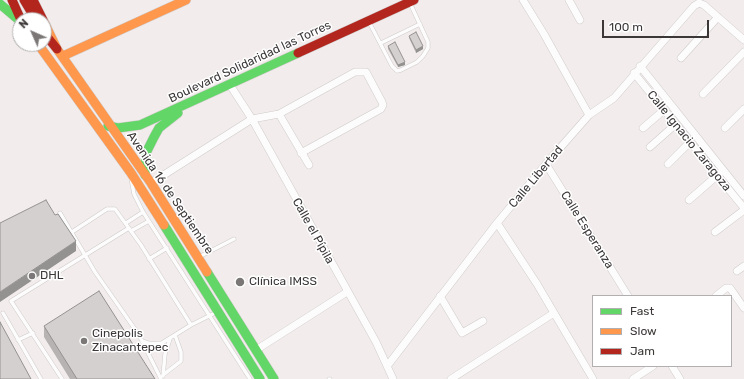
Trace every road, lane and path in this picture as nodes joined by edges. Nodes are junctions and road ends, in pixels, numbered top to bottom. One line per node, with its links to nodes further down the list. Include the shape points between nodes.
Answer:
1 (12, 0): 9 (main road)
2 (186, 0): 24 (main road)
3 (523, 0): 36 (street)
4 (568, 0): 15 (street)
5 (412, 1): 16 (main road, Boulevard Solidaridad las Torres); 17 (lane)
6 (28, 2): 10 (main road); 11 (main road, Avenida 16 de Septiembre)
7 (0, 4): 8 (main road)
8 (9, 11): 12 (main road); 13 (street)
9 (17, 12)
10 (32, 12)
11 (36, 12)
12 (12, 13)
13 (0, 15)
14 (718, 17): 19 (street); 25 (street); 26 (street, Calle Libertad, via 699,3 694,6)
15 (580, 20)
16 (369, 21): 21 (lane); 28 (main road, Boulevard Solidaridad las Torres)
17 (420, 24): 21 (lane); 21 (lane, via 428,42 427,51 417,62 401,70 393,68)
18 (52, 37): 24 (main road, Avenida 16 de Septiembre)
19 (744, 40)
20 (52, 43): 24 (main road)
21 (381, 44)
22 (44, 52): 38 (main road, Avenida 16 de Septiembre)
23 (744, 52): 31 (street)
24 (60, 53): 40 (main road, Avenida 16 de Septiembre)
25 (681, 58)
26 (640, 66): 27 (street, Calle Libertad); 29 (street, Calle Ignacio Zaragoza)
27 (634, 73): 30 (street, Calle Ignacio Zaragoza); 36 (street, Calle Libertad, via 614,98)
28 (230, 85): 32 (main road, Boulevard Solidaridad las Torres); 37 (street, Calle el Pípila)
29 (655, 85): 30 (street); 49 (street, Calle Ignacio Zaragoza)
30 (648, 91): 34 (street, Calle Ignacio Zaragoza)
31 (703, 94)
32 (199, 100): 40 (main road, Boulevard Solidaridad las Torres, via 140,125); 51 (main road, via 159,128 146,153)
33 (744, 109): 42 (street)
34 (664, 110): 39 (street, Calle Ignacio Zaragoza); 41 (street)
35 (279, 114): 37 (street); 45 (street); 45 (street, via 355,72 366,72 383,105 377,112)
36 (589, 115): 46 (street, Calle Libertad)
37 (252, 119): 53 (street); 72 (street, Calle el Pípila)
38 (93, 122): 40 (main road, Boulevard Solidaridad las Torres); 50 (main road, Avenida 16 de Septiembre)
39 (676, 124): 43 (street, Calle Ignacio Zaragoza); 44 (street)
40 (111, 127): 51 (main road, Avenida 16 de Septiembre)
41 (643, 128)
42 (725, 128)
43 (690, 142): 47 (street); 52 (street, Calle Ignacio Zaragoza)
44 (650, 147)
45 (302, 153): 48 (street)
46 (546, 164): 60 (street, Calle Libertad); 73 (street, Calle Esperanza)
47 (668, 164)
48 (309, 165)
49 (724, 171): 52 (street); 54 (street, Calle Ignacio Zaragoza)
50 (131, 173): 58 (lane, via 131,186); 79 (main road, Avenida 16 de Septiembre)
51 (145, 175): 53 (main road, Avenida 16 de Septiembre)
52 (718, 176): 55 (street); 56 (street, Calle Ignacio Zaragoza)
53 (150, 183): 68 (main road, Avenida 16 de Septiembre)
54 (744, 196)
55 (689, 200)
56 (744, 209): 64 (street)
57 (60, 212): 63 (lane)
58 (143, 212): 59 (lane); 61 (lane)
59 (149, 221): 62 (lane); 66 (lane)
60 (497, 222): 75 (street, Calle Libertad); 80 (street)
61 (126, 223): 62 (lane); 63 (lane, via 115,209 107,209)
62 (130, 229): 67 (lane); 69 (lane)
63 (72, 232): 67 (lane)
64 (714, 232)
65 (234, 239): 68 (lane)
66 (167, 248): 69 (lane); 79 (lane)
67 (86, 255): 83 (lane, via 11,301); 87 (lane)
68 (198, 258): 76 (main road, Avenida 16 de Septiembre)
69 (149, 259): 82 (lane)
70 (744, 266): 71 (street)
71 (737, 271)
72 (347, 292): 88 (street); 90 (street, Calle el Pípila)
73 (627, 295)
74 (717, 295): 77 (street, via 730,288)
75 (440, 296): 81 (street, via 462,332); 90 (street, Calle Libertad)
76 (228, 306): 79 (lane); 88 (main road, Avenida 16 de Septiembre)
77 (744, 308)
78 (3, 313): 86 (lane)
79 (215, 313): 82 (lane); 89 (main road, Avenida 16 de Septiembre)
80 (554, 314): 100 (street); 101 (street)
81 (483, 321)
82 (191, 324): 84 (lane)
83 (33, 333): 86 (lane); 95 (lane)
84 (175, 335): 85 (lane); 93 (lane, via 181,352 181,361)
85 (170, 339): 87 (lane, via 155,344); 93 (lane)
86 (18, 340): 94 (lane)
87 (142, 341): 93 (lane)
88 (256, 350): 98 (main road, Avenida 16 de Septiembre)
89 (241, 356): 96 (lane); 97 (main road, Avenida 16 de Septiembre)
90 (388, 365): 99 (street, Calle el Pípila)
91 (651, 367): 102 (street)
92 (673, 367): 103 (street)
93 (162, 378)
94 (41, 379)
95 (62, 379)
96 (250, 379)
97 (260, 379)
98 (274, 379)
99 (393, 379)
100 (451, 379)
101 (593, 379)
102 (633, 379)
103 (680, 379)

